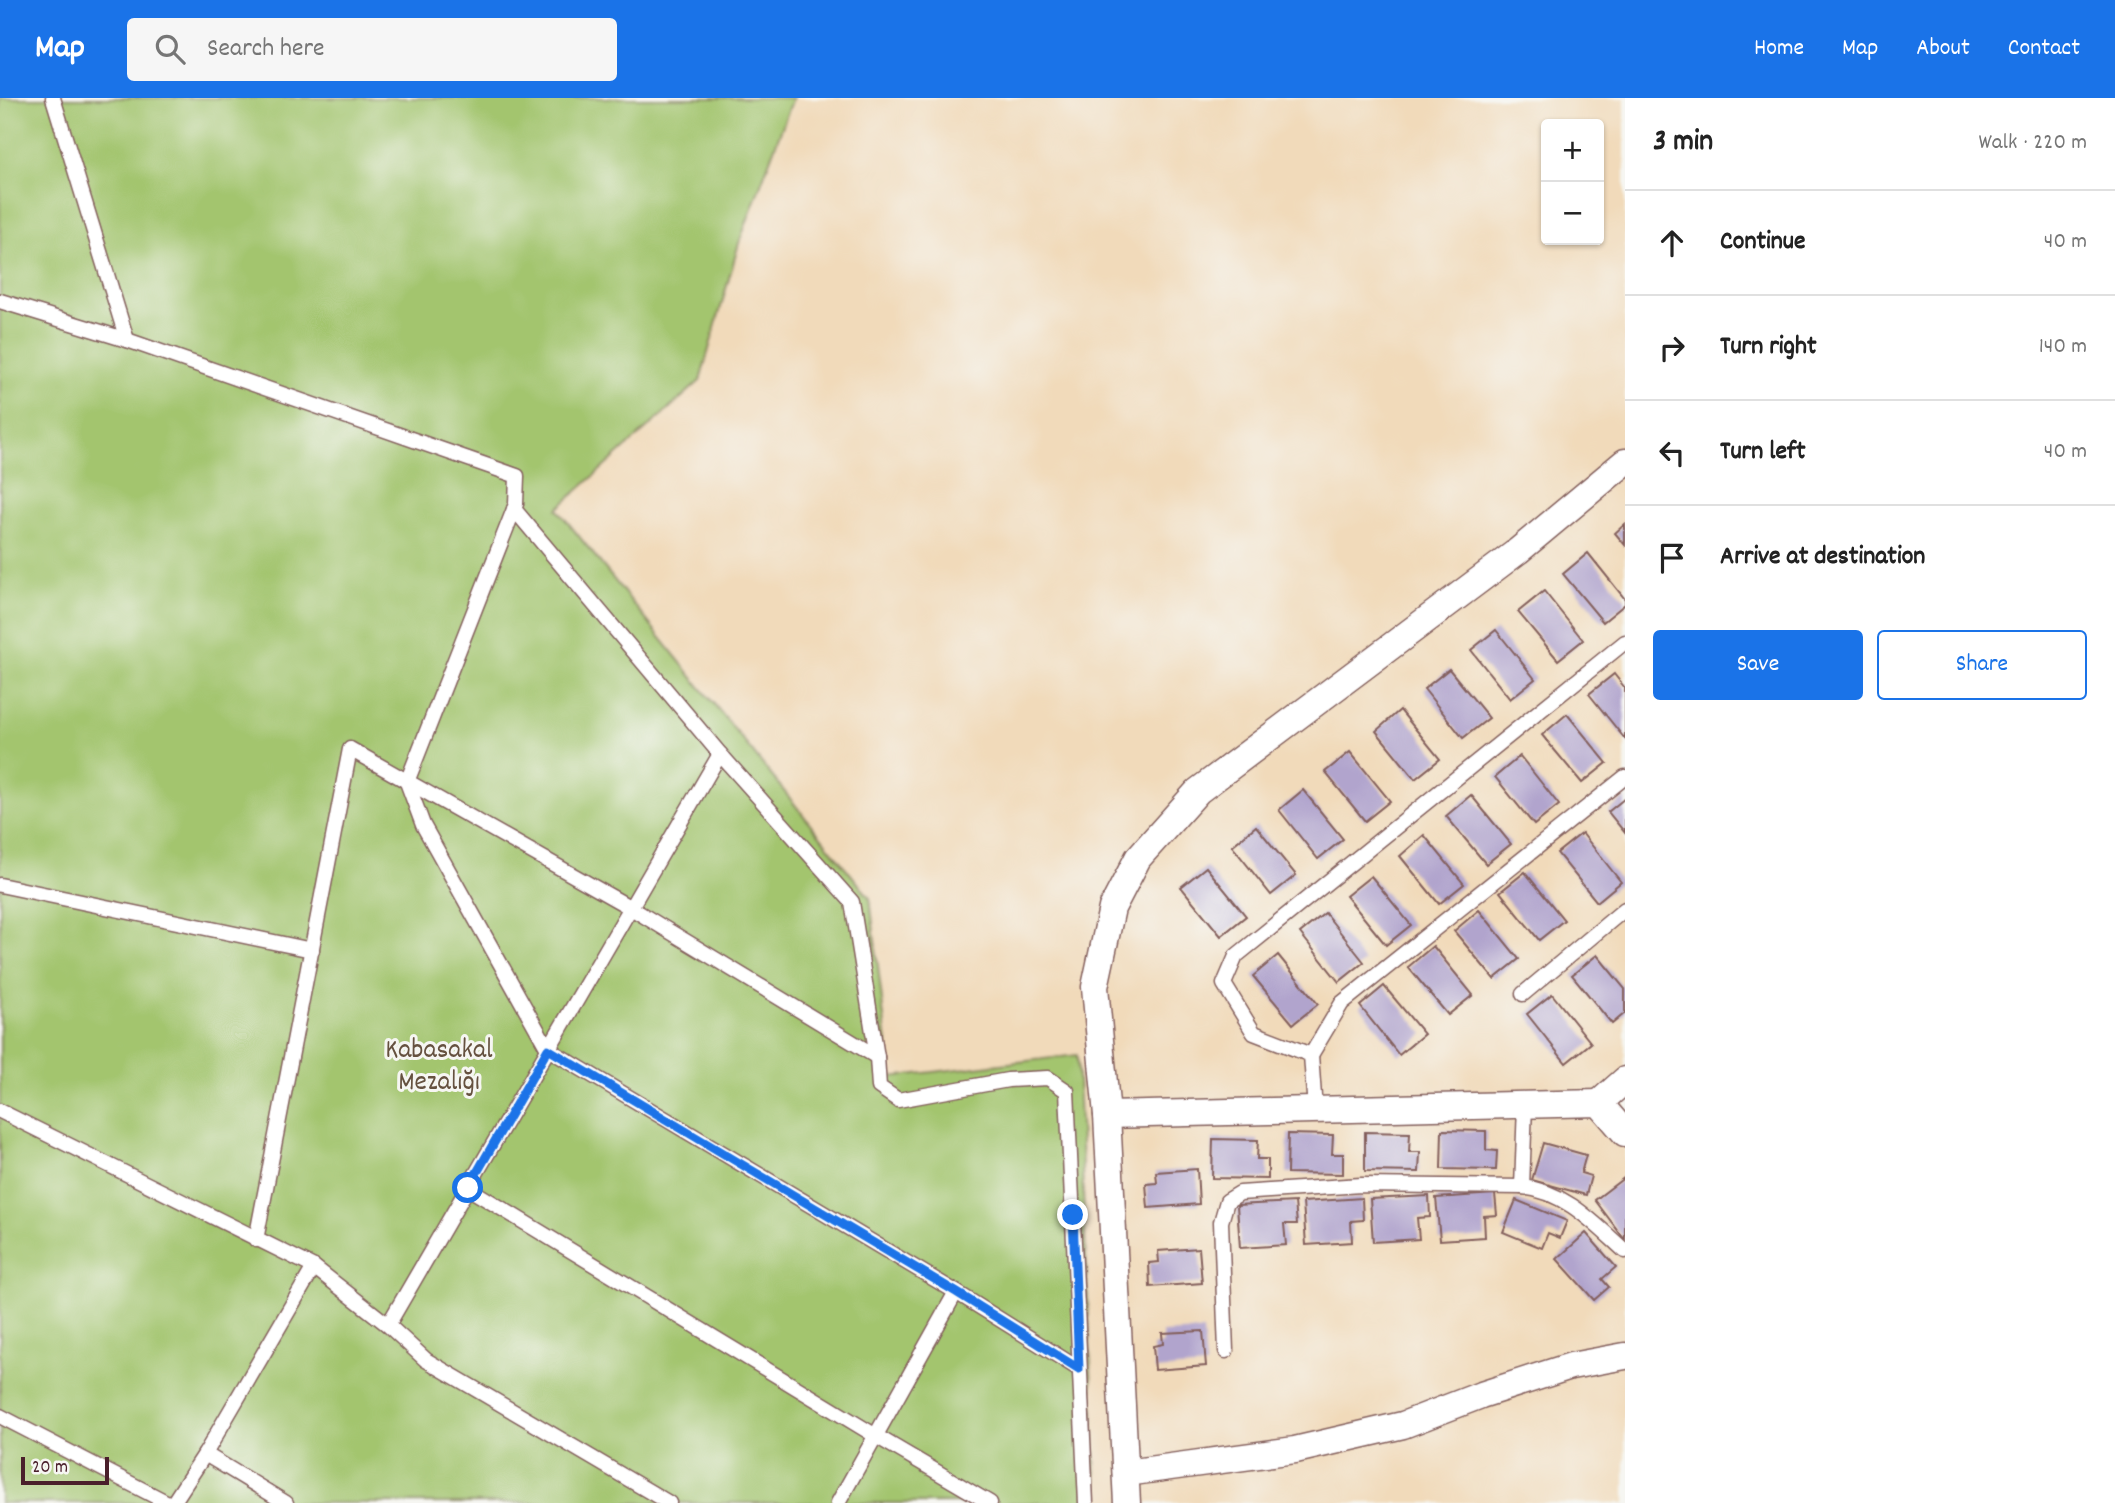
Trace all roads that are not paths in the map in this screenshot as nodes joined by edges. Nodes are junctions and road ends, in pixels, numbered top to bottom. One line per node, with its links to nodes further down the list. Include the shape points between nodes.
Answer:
1 (53, 98): 3 (lane)
2 (0, 301): 3 (lane)
3 (127, 340): 5 (lane, via 517,476)
4 (1625, 462): 23 (street, via 1518,551 1198,792 1138,858 1112,908 1095,987)
5 (514, 509): 7 (lane); 9 (lane)
6 (1625, 642): 16 (lane, via 1236,956 1224,984 1254,1033)
7 (720, 754): 11 (lane); 17 (lane, via 852,902)
8 (1625, 777): 16 (lane, via 1342,1003)
9 (407, 782): 11 (lane); 13 (lane, via 350,749); 15 (lane, via 423,825)
10 (0, 885): 13 (lane)
11 (631, 908): 15 (lane); 17 (lane)
12 (1625, 909): 14 (lane)
13 (312, 950): 27 (lane)
14 (1523, 994)
15 (548, 1049): 26 (lane); 30 (lane)
16 (1311, 1055): 21 (lane)
17 (877, 1057): 34 (lane, via 879,1087 898,1100 1008,1080 1048,1078 1067,1091)
18 (1625, 1080): 19 (street)
19 (1599, 1103): 20 (street); 24 (street)
20 (1525, 1105): 21 (street); 25 (lane)
21 (1315, 1110): 23 (street)
22 (0, 1111): 27 (lane)
23 (1107, 1115): 38 (street)
24 (1625, 1133)
25 (1522, 1187): 28 (lane, via 1539,1188 1576,1207); 32 (lane, via 1362,1185 1240,1193 1227,1201 1221,1222)
26 (468, 1188): 31 (lane); 36 (lane)
27 (256, 1240): 29 (lane)
28 (1625, 1251)
29 (314, 1267): 31 (lane); 37 (lane)
30 (956, 1292): 34 (lane); 36 (lane)
31 (388, 1325): 41 (lane, via 426,1360)
32 (1226, 1351)
33 (1625, 1356): 38 (street, via 1571,1366 1404,1425 1295,1450)
34 (1079, 1369): 44 (lane)
35 (0, 1416): 39 (lane)
36 (876, 1436): 42 (lane); 43 (lane)
37 (205, 1454): 39 (lane); 40 (lane)
38 (1126, 1473): 45 (street)
39 (171, 1503)
40 (286, 1503)
41 (669, 1503)
42 (838, 1503)
43 (990, 1503)
44 (1086, 1503)
45 (1127, 1503)

